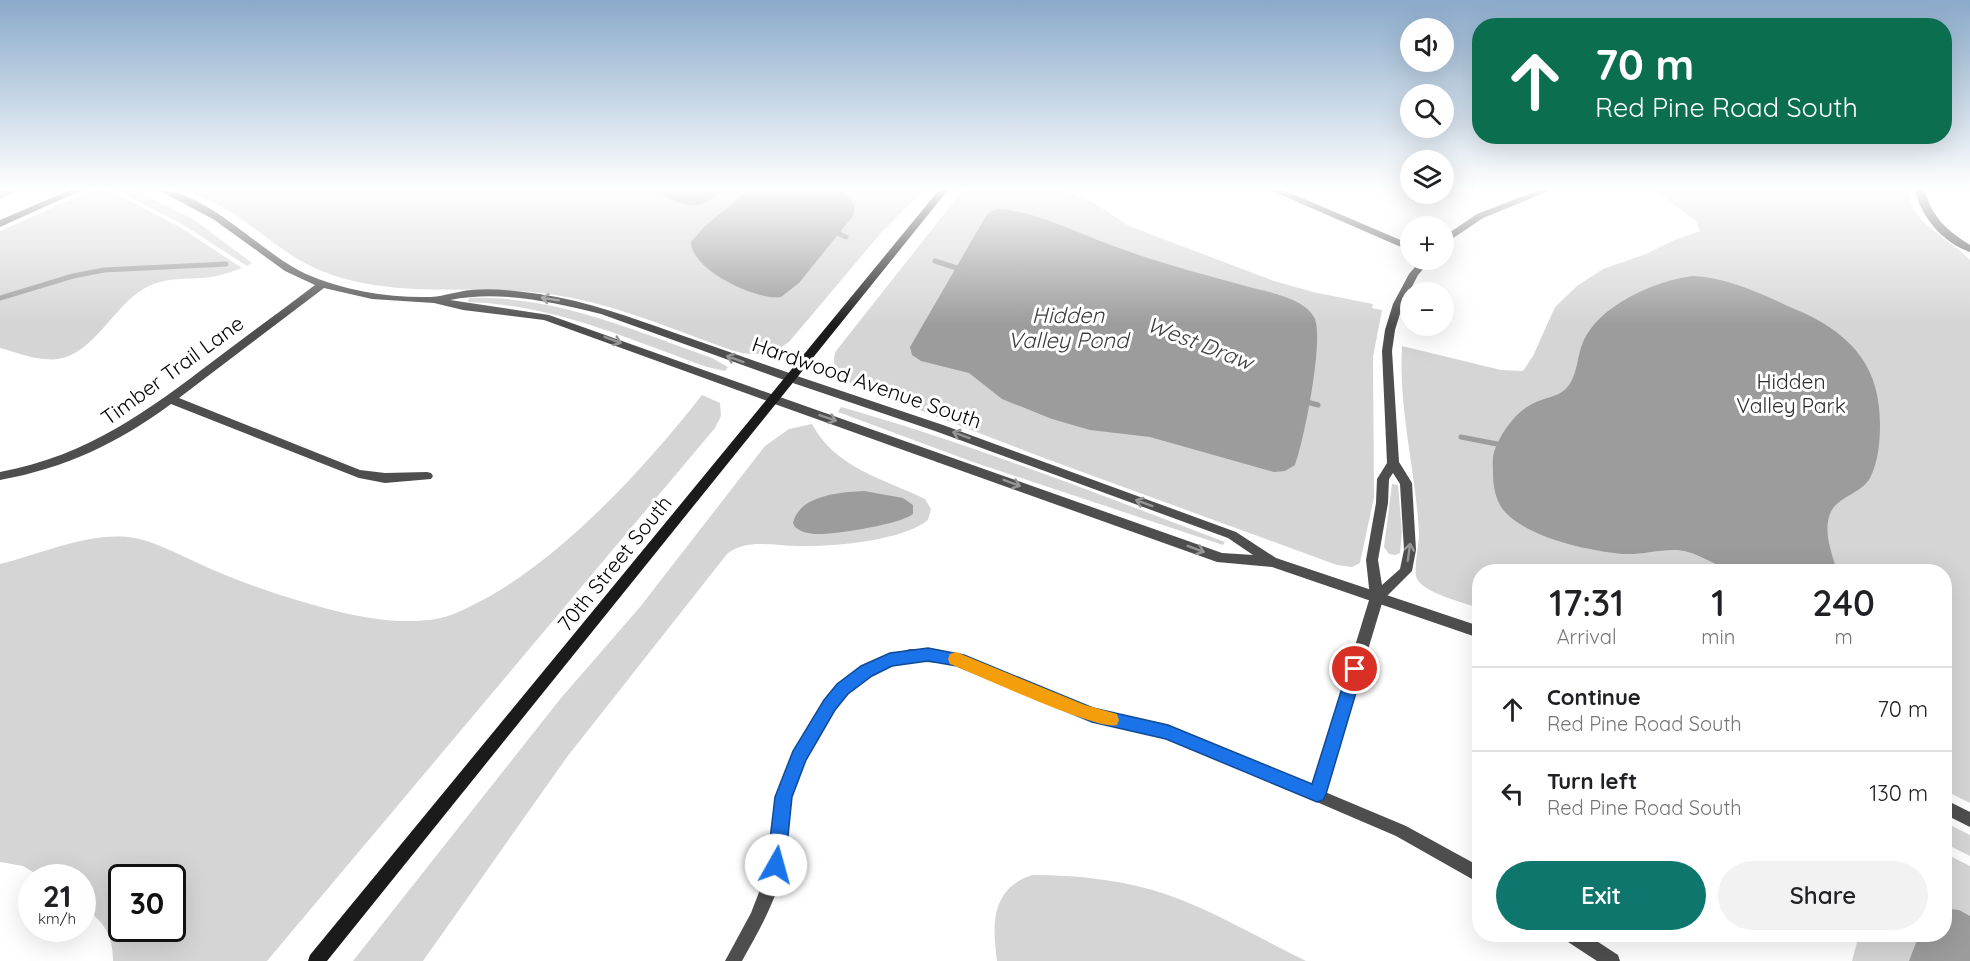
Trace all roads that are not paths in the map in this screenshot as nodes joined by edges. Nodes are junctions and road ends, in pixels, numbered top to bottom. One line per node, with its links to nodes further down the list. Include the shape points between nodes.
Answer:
1 (240, 235): 8 (street, Hardwood Avenue South, via 281,266)
2 (907, 235): 10 (main road, 70th Street South)
3 (1379, 235): 5 (street)
4 (1950, 235): 6 (street)
5 (1400, 244)
6 (1970, 249)
7 (1417, 270): 13 (street, via 1398,304 1389,336 1386,372)
8 (322, 284): 9 (street, Hardwood Avenue South, via 383,297); 11 (street, Timber Trail Lane)
9 (434, 300): 10 (street, Hardwood Avenue South, one-way to 9, via 577,304 548,298 469,293); 12 (street, Hardwood Avenue South, one-way to 12, via 545,317)
10 (790, 378): 12 (main road, 70th Street South); 16 (street, Hardwood Avenue South, one-way to 10, via 1232,535)
11 (171, 399): 14 (street, Timber Trail Lane, via 87,451 50,465); 15 (street, via 359,474 385,478)
12 (773, 399): 16 (street, Hardwood Avenue South, one-way to 16, via 1222,558); 24 (main road, 70th Street South)
13 (1393, 463): 17 (street, via 1383,479 1372,560); 17 (street, one-way to 13, via 1406,571 1410,550 1406,483)
14 (0, 476)
15 (427, 476)
16 (1272, 562): 17 (street, Hardwood Avenue South)
17 (1377, 597): 18 (street, Hardwood Avenue South); 19 (street)
18 (1472, 630)
19 (1317, 794): 22 (street, via 1401,831); 25 (street, via 1168,732 1092,715 958,660 928,655 890,660 866,671 843,689 798,757 784,797 774,874 757,918)
20 (1952, 811): 21 (street)
21 (1970, 820)
22 (1472, 871)
23 (1583, 942): 26 (street)
24 (316, 961)
25 (733, 961)
26 (1612, 961)

